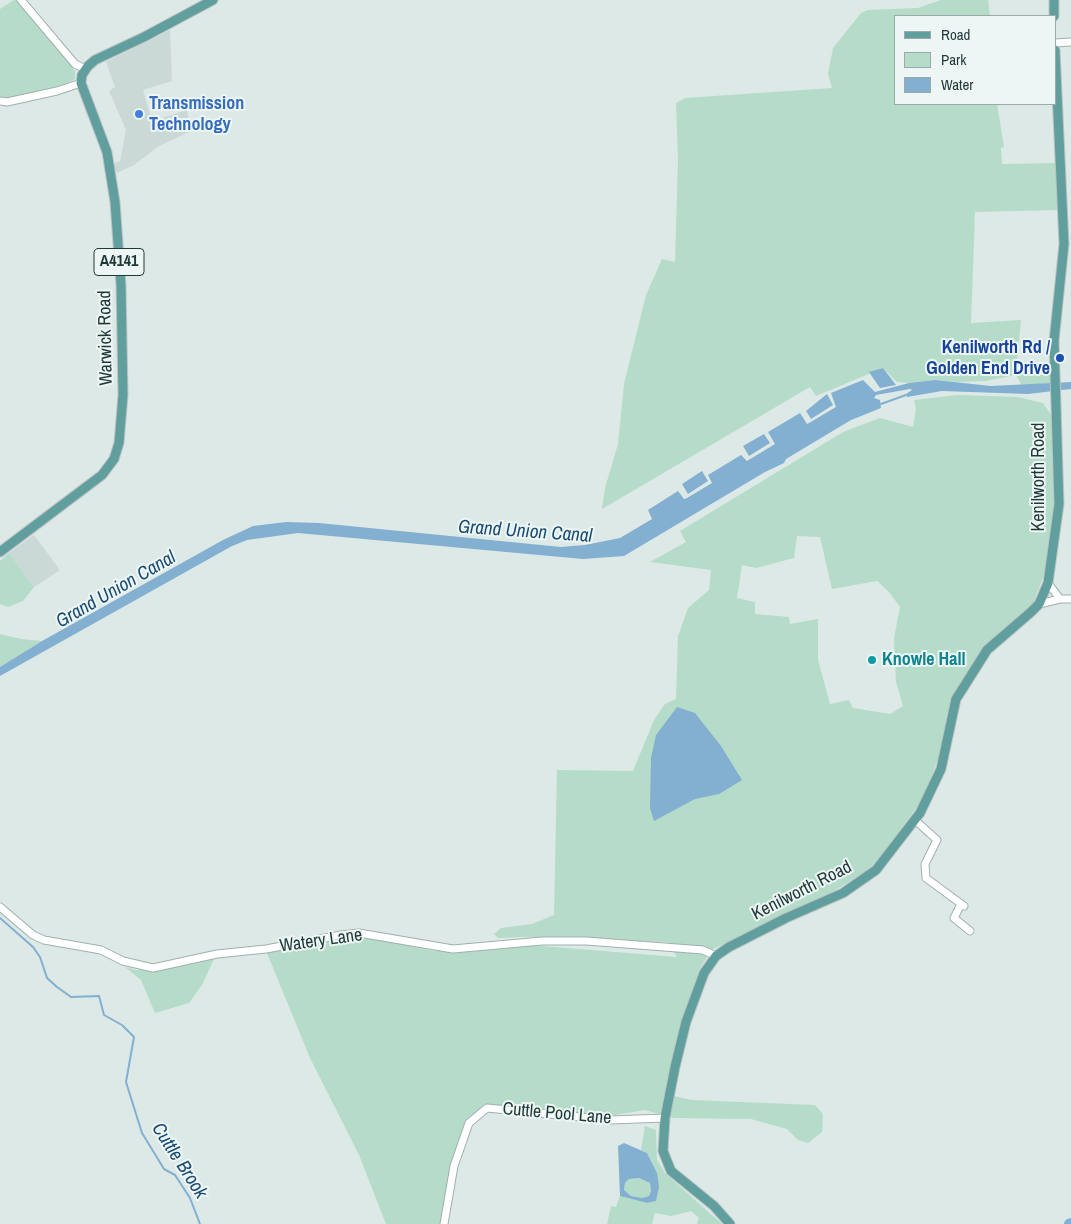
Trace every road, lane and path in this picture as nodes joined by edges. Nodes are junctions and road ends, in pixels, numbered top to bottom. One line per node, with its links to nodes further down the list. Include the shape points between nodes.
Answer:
1 (21, 0): 8 (street, via 75,64)
2 (213, 0): 8 (main road, via 95,60)
3 (1054, 0): 4 (main road)
4 (1054, 15)
5 (1071, 42): 6 (street)
6 (1056, 43)
7 (1056, 66): 12 (main road, Kenilworth Road, via 1064,244 1054,341 1059,504)
8 (85, 69): 9 (main road)
9 (81, 83): 10 (street, via 57,91); 11 (main road, Warwick Road / A4141, via 104,141 115,202 121,285 123,395 119,444 114,459 102,475)
10 (0, 101)
11 (0, 552)
12 (1048, 583): 14 (street); 15 (main road, Kenilworth Road)
13 (1071, 598): 14 (street)
14 (1060, 600): 15 (street)
15 (1039, 604): 16 (main road, Kenilworth Road, via 987,650 956,699 942,769)
16 (914, 820): 18 (street, via 937,840 925,864 926,878 962,905 954,918); 19 (main road, Kenilworth Road, via 876,870 843,893 786,918)
17 (0, 907): 19 (street, Watery Lane, via 33,935 44,940 101,950 123,961 153,968 216,954 266,950 359,933 453,949 542,941 586,941 703,950)
18 (970, 931)
19 (716, 956): 20 (main road, Kenilworth Road, via 701,980 686,1022)
20 (666, 1118): 21 (street, Cuttle Pool Lane, via 611,1120 487,1108 469,1123 454,1166); 22 (main road, Kenilworth Road, via 662,1151 671,1171 714,1206)
21 (444, 1224)
22 (730, 1224)

